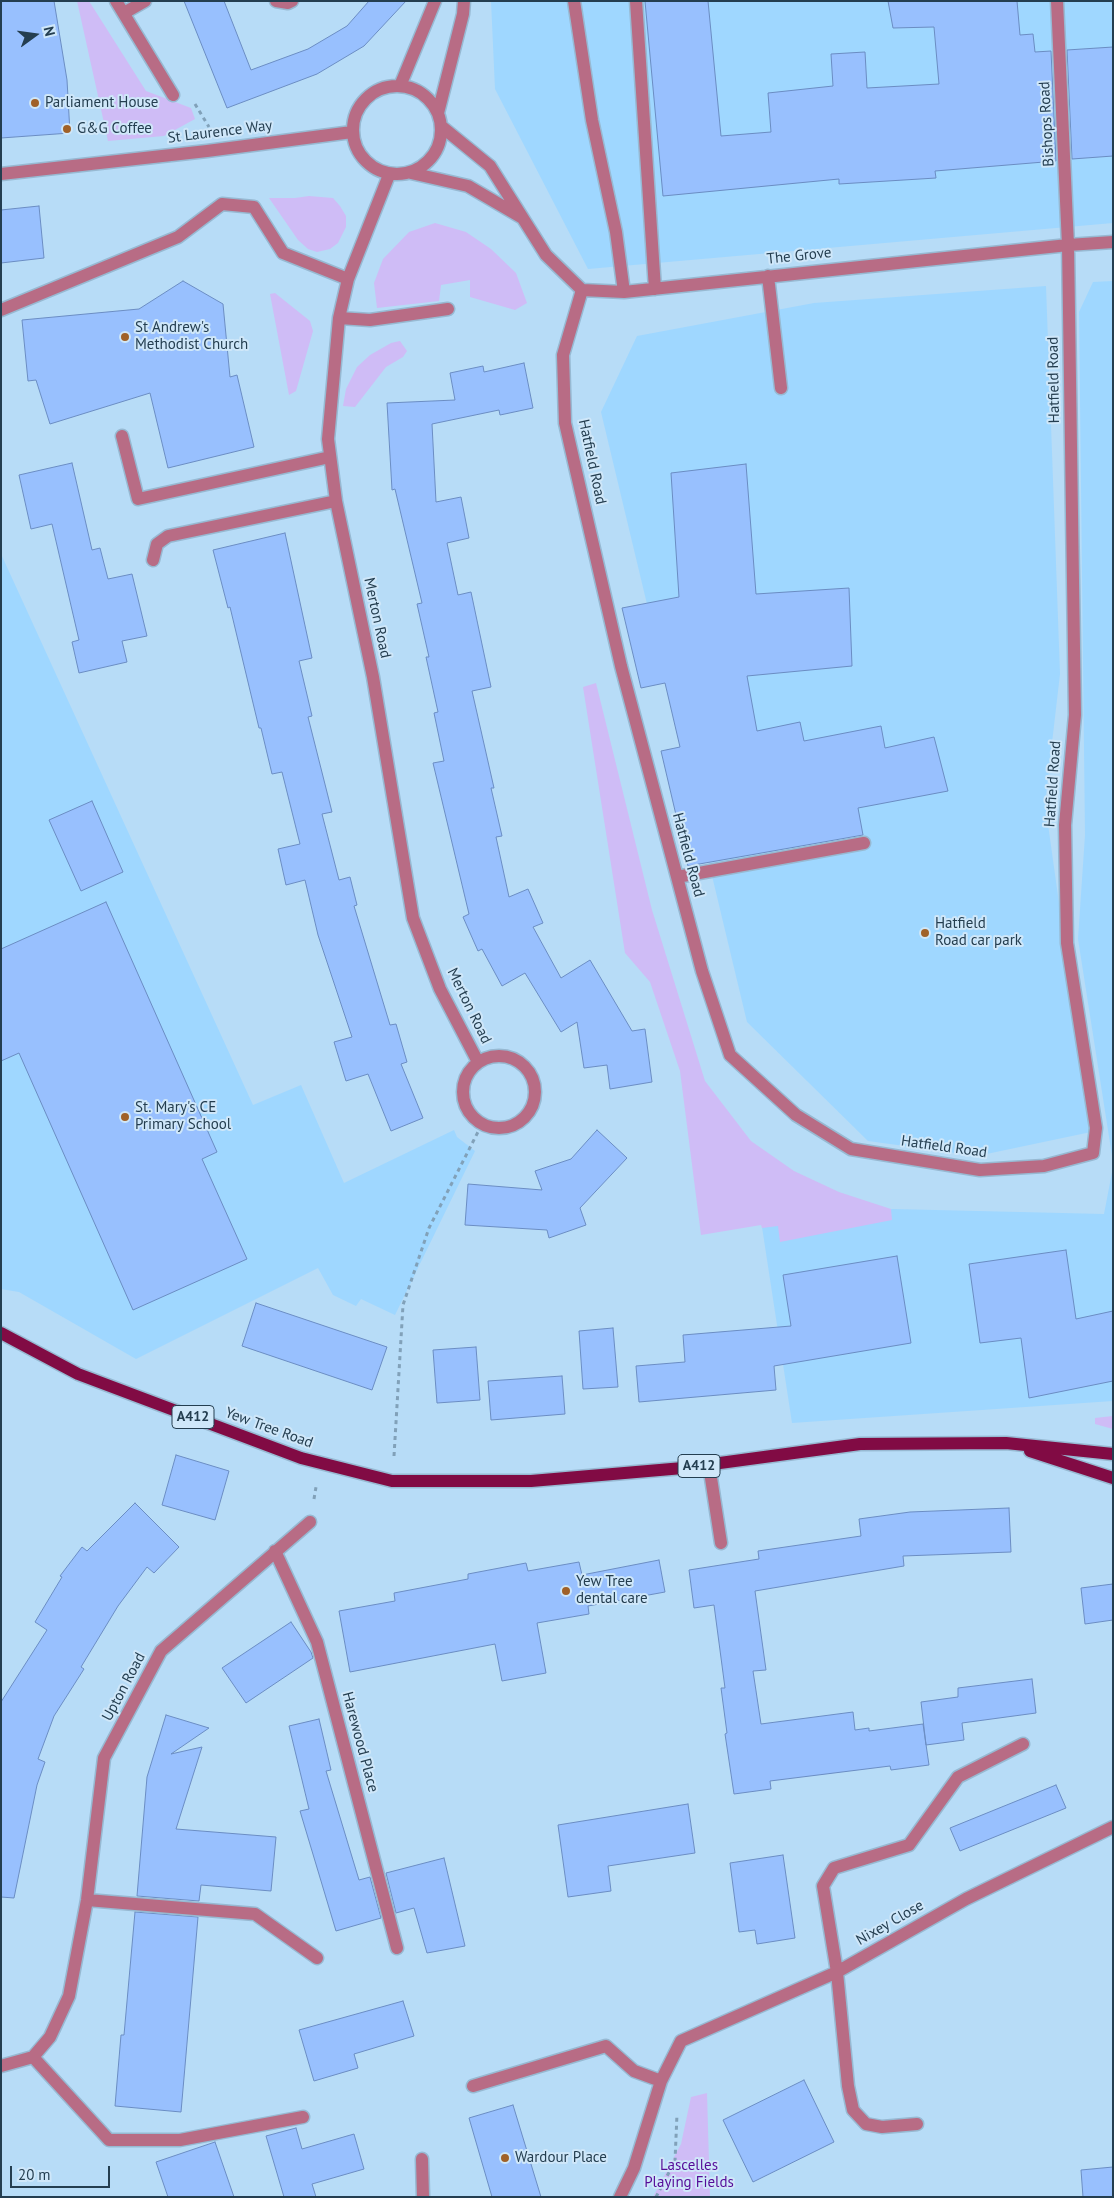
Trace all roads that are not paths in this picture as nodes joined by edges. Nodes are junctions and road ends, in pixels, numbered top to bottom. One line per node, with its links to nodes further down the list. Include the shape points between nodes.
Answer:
1 (116, 1): 10 (street)
2 (145, 1): 10 (street)
3 (276, 1): 4 (street)
4 (292, 1)
5 (435, 1): 11 (street)
6 (464, 1): 13 (street)
7 (574, 1): 26 (street)
8 (636, 1): 24 (street)
9 (1057, 1): 21 (street, Bishops Road)
10 (124, 13): 12 (street)
11 (400, 86): 13 (street, via 416,90 429,99); 15 (street, via 382,89 366,98 356,114)
12 (173, 95)
13 (438, 113): 14 (street)
14 (441, 126): 16 (street, via 439,146 432,157); 19 (street, via 490,166)
15 (352, 132): 17 (street, St Laurence Way); 18 (street, via 357,151 370,166)
16 (411, 173): 18 (street); 19 (street, via 468,186)
17 (1, 174)
18 (389, 175): 23 (street, Merton Road)
19 (524, 218): 25 (street, via 546,255)
20 (1113, 242): 21 (street, The Grove)
21 (1068, 245): 22 (street, The Grove); 36 (street, Hatfield Road, via 1075,715 1065,825 1067,943 1096,1128 1093,1154 1044,1166 980,1170 851,1149 796,1115 730,1055 702,971)
22 (768, 276): 24 (street, The Grove); 30 (street)
23 (348, 279): 28 (street, via 283,253 254,207 222,204 178,237); 29 (street, Merton Road)
24 (655, 289): 26 (street, The Grove)
25 (582, 290): 26 (street, The Grove); 36 (street, Hatfield Road, via 563,355 565,423 621,666)
26 (624, 292)
27 (448, 309): 29 (street, via 370,320)
28 (1, 310)
29 (339, 318): 32 (street, Merton Road, via 328,439)
30 (781, 388)
31 (122, 436): 32 (street, via 138,499)
32 (330, 457): 33 (street, Merton Road)
33 (336, 500): 34 (street, via 168,536 157,544); 37 (street, Merton Road, via 373,677 413,918 440,989)
34 (153, 560)
35 (864, 843): 36 (street)
36 (677, 877)
37 (478, 1062): 37 (street, Merton Road, via 463,1082 465,1106 472,1117 494,1128 518,1123 527,1116 536,1094 530,1072 512,1057 488,1056)
38 (1, 1333): 41 (main road, Yew Tree Road / A412, via 78,1374 301,1458 392,1481 531,1481)
39 (1006, 1443): 40 (main road, A412); 41 (main road, A412, via 860,1444); 42 (main road, A412)
40 (1113, 1454)
41 (709, 1465): 44 (street)
42 (1113, 1478)
43 (310, 1522): 45 (street, Upton Road)
44 (721, 1543)
45 (275, 1552): 48 (street, Upton Road, via 161,1651 156,1660 104,1758); 49 (street, Harewood Place, via 317,1642)
46 (1023, 1744): 51 (street, via 958,1777 909,1844 834,1868 823,1886)
47 (1113, 1827): 51 (street, Nixey Close, via 966,1899)
48 (87, 1900): 50 (street, via 254,1914); 52 (street, Upton Road, via 70,1996 50,2037)
49 (397, 1948)
50 (317, 1958)
51 (836, 1972): 54 (street, Nixey Close, via 681,2041); 57 (street, via 853,2110 866,2124 882,2127)
52 (33, 2057): 53 (street); 56 (street, via 109,2140 180,2140)
53 (1, 2066)
54 (661, 2081): 55 (street, via 634,2071 606,2046); 60 (street, via 634,2168)
55 (473, 2086)
56 (303, 2117)
57 (917, 2124)
58 (422, 2159): 59 (street)
59 (423, 2197)
60 (620, 2197)

